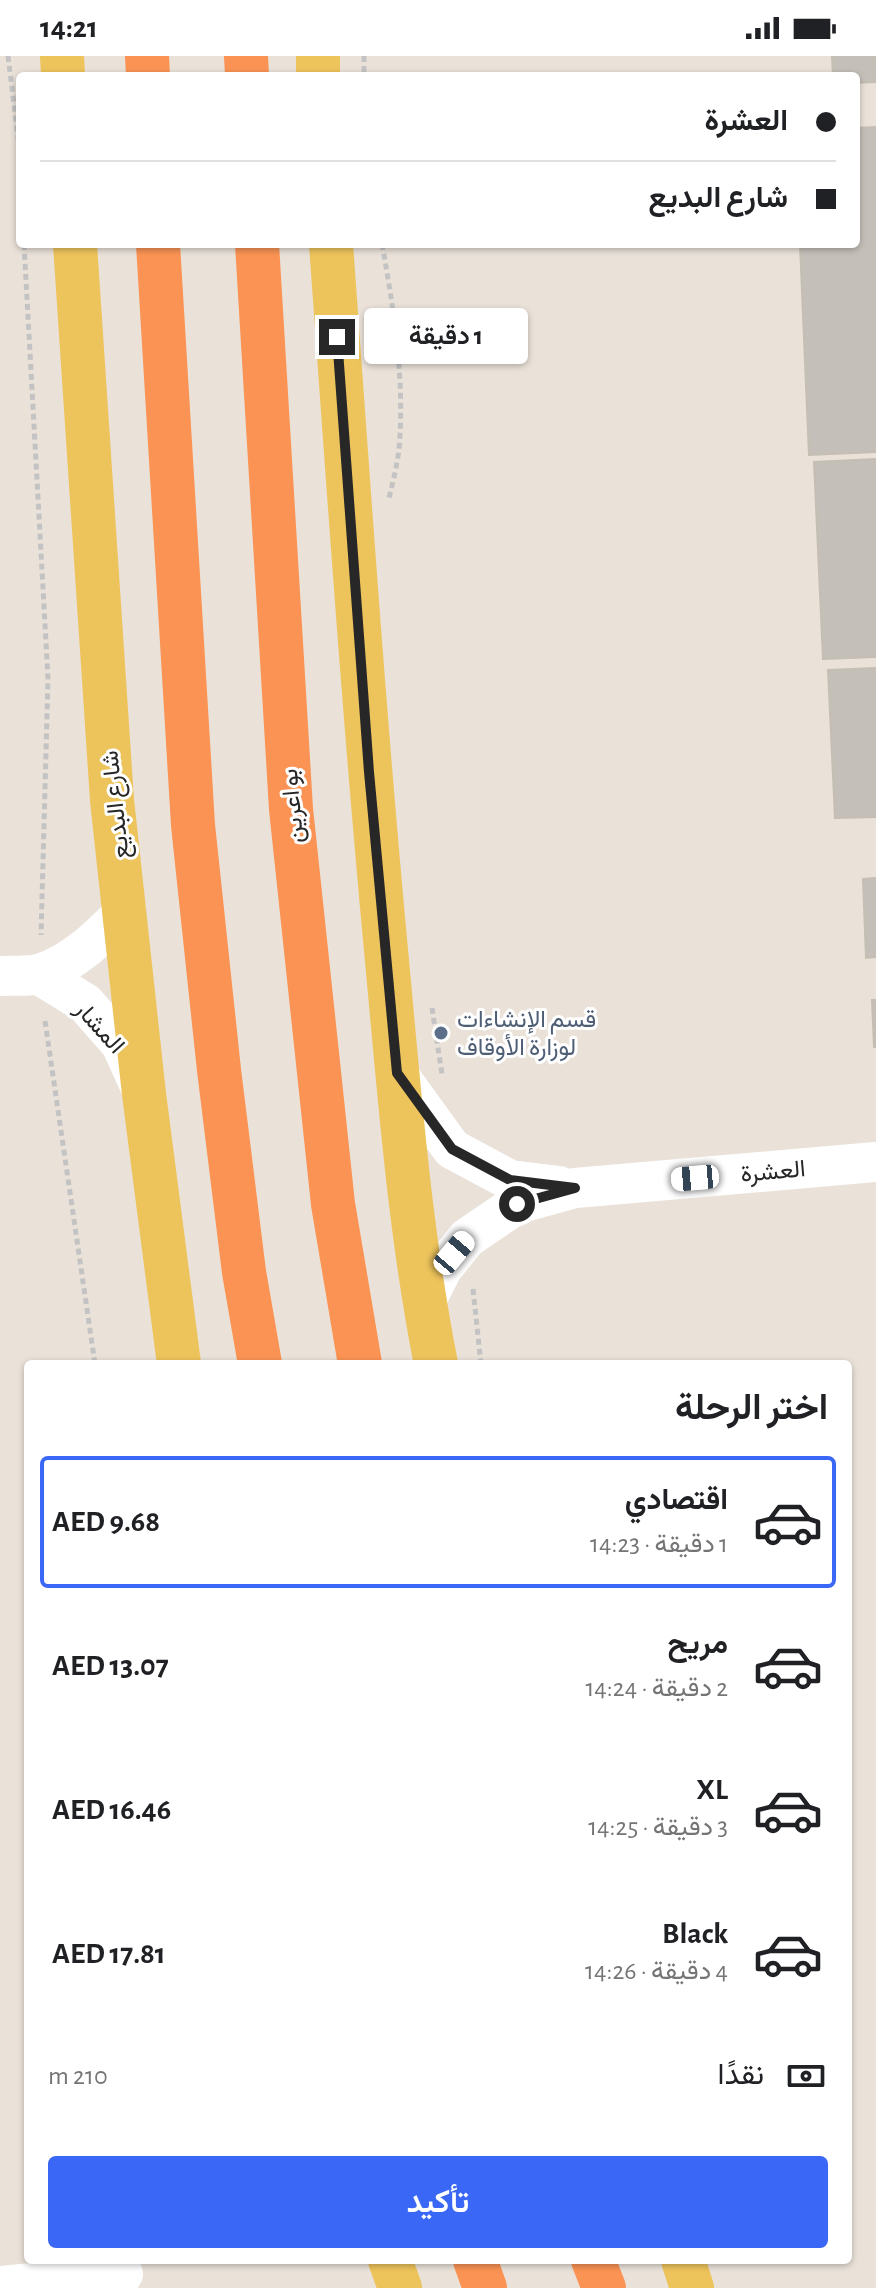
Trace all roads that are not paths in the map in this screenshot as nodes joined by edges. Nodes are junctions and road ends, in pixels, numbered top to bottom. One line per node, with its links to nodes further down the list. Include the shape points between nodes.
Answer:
1 (75, 248): 5 (main road, شارع البديع, via 112,800)
2 (158, 248): 13 (highway, via 193,825 244,1272)
3 (257, 248): 14 (highway, بو اعرين, via 291,809 333,1204)
4 (331, 248): 7 (main road, via 369,772)
5 (126, 910): 6 (street, via 73,956); 8 (main road, شارع البديع)
6 (19, 975): 8 (street, المشار, via 85,1003 121,1044)
7 (397, 1073): 10 (street, العشرة, via 452,1149 510,1180); 11 (main road)
8 (144, 1094): 12 (main road, شارع البديع)
9 (876, 1162): 10 (street, العشرة)
10 (575, 1188): 11 (street, العشرة, via 517,1204 467,1238 442,1269)
11 (424, 1305): 15 (main road)
12 (178, 1360)
13 (259, 1360)
14 (359, 1360)
15 (435, 1360)
16 (391, 2264): 23 (main road)
17 (476, 2264): 24 (highway)
18 (595, 2264): 25 (highway)
19 (619, 2264): 26 (highway)
20 (684, 2264): 27 (main road)
21 (124, 2274): 22 (street)
22 (0, 2286)
23 (400, 2288)
24 (485, 2288)
25 (604, 2288)
26 (618, 2288)
27 (692, 2288)

